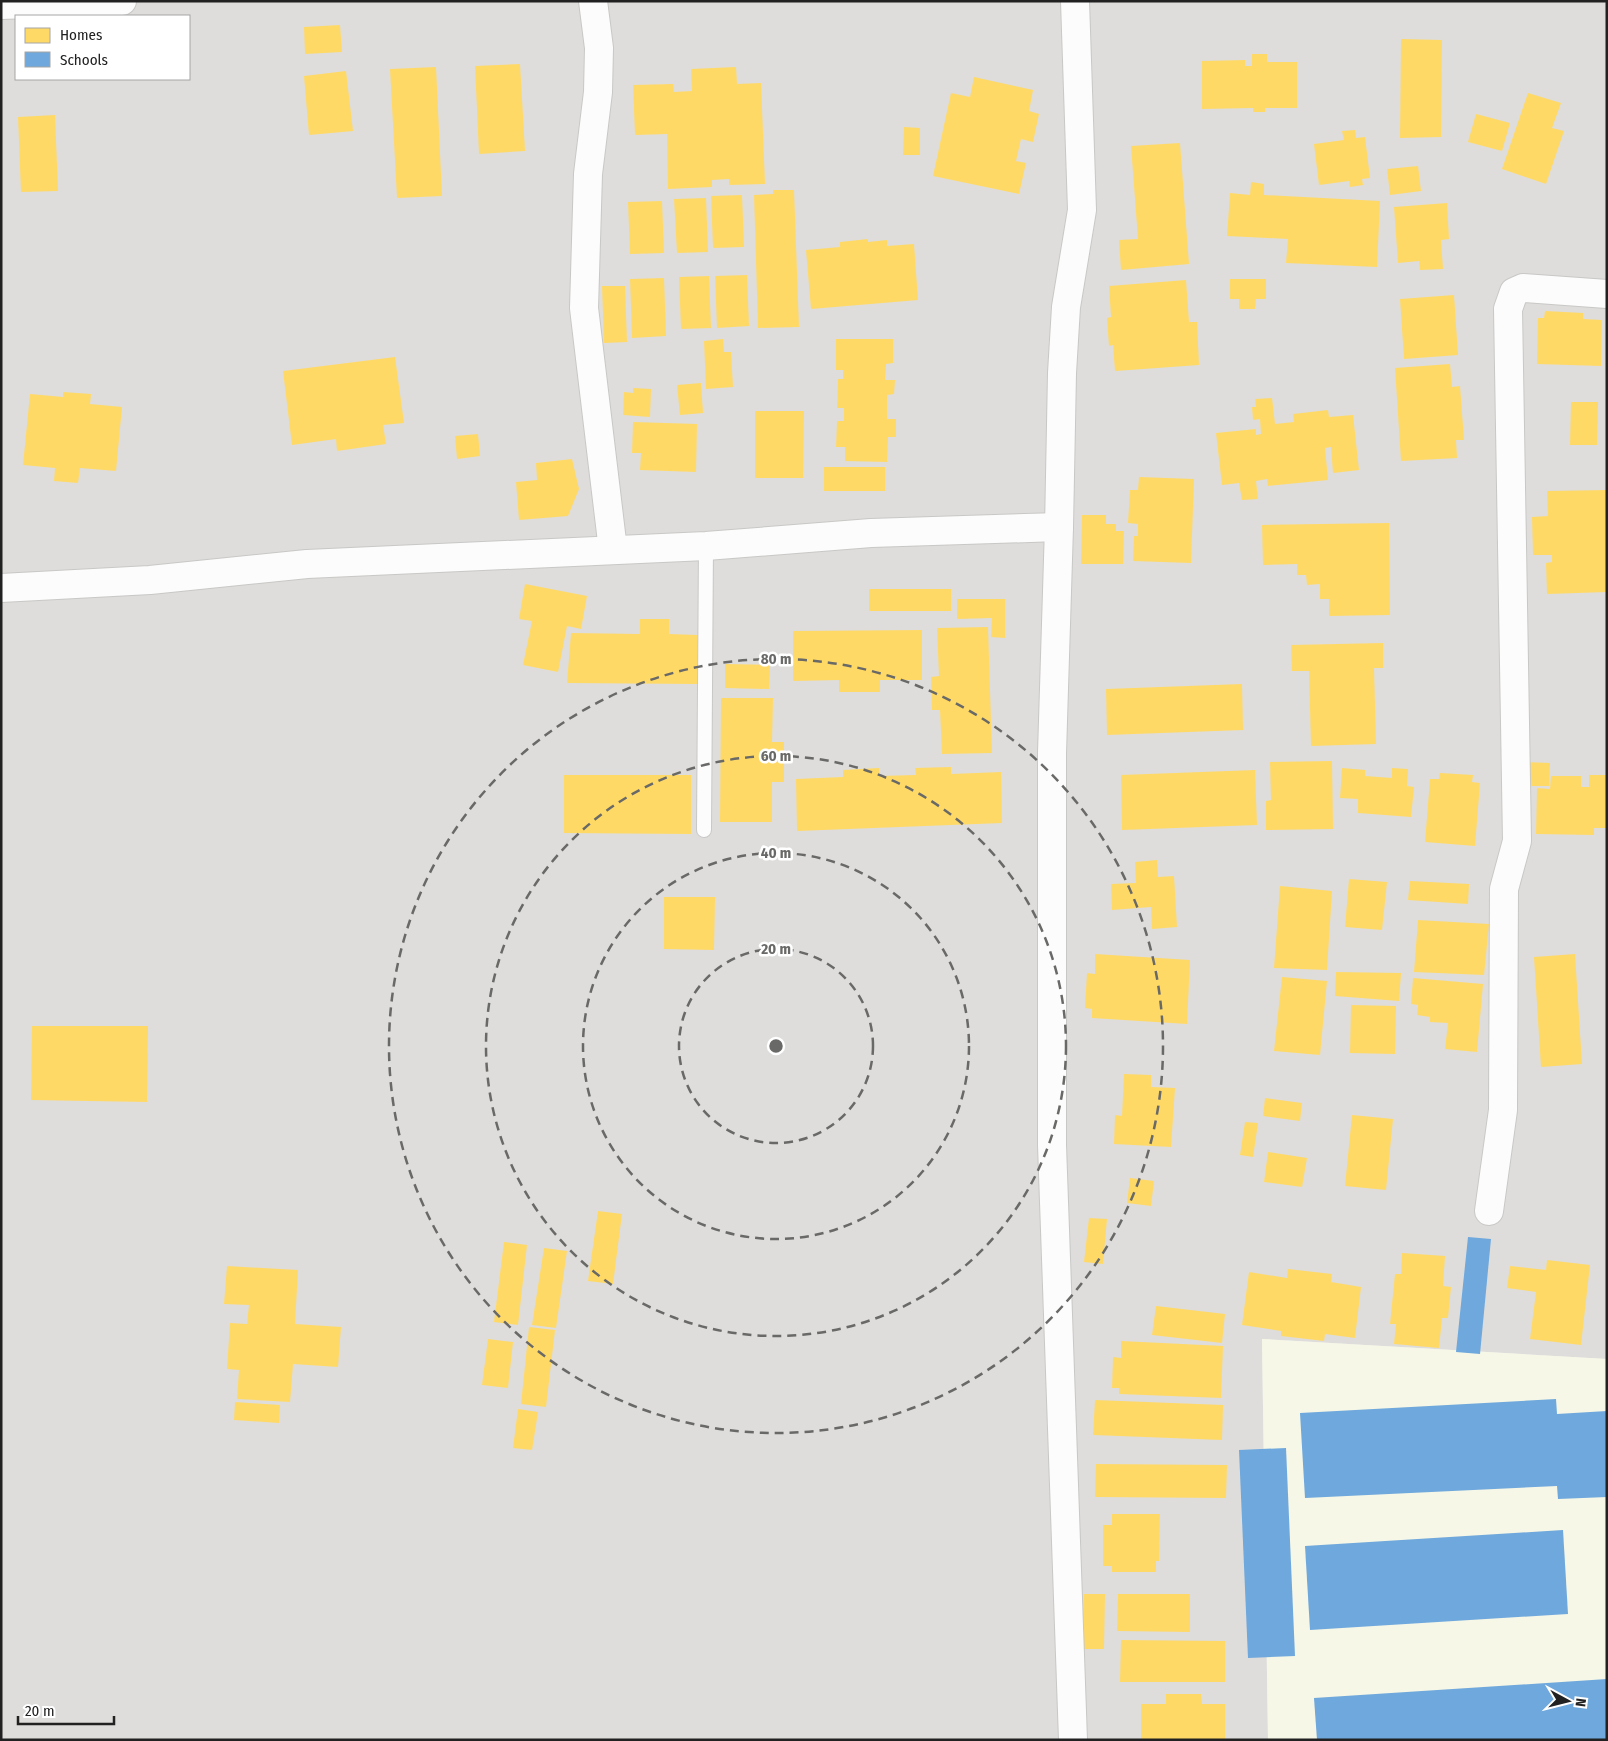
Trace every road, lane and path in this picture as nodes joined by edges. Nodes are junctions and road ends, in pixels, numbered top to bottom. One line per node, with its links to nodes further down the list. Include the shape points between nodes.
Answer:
1 (122, 1): 4 (street)
2 (593, 1): 8 (street, via 600,48 588,174 584,308)
3 (1075, 1): 6 (street, via 1082,210 1066,307)
4 (1, 5)
5 (1607, 294): 11 (street, via 1523,288 1514,292 1508,309 1517,840 1504,889 1503,1110)
6 (1059, 527): 7 (street, via 871,533); 12 (street, via 1052,753 1052,1145)
7 (706, 546): 8 (street); 10 (lane)
8 (613, 550): 9 (street, via 307,564 150,580)
9 (1, 588)
10 (704, 830)
11 (1489, 1211)
12 (1073, 1740)

